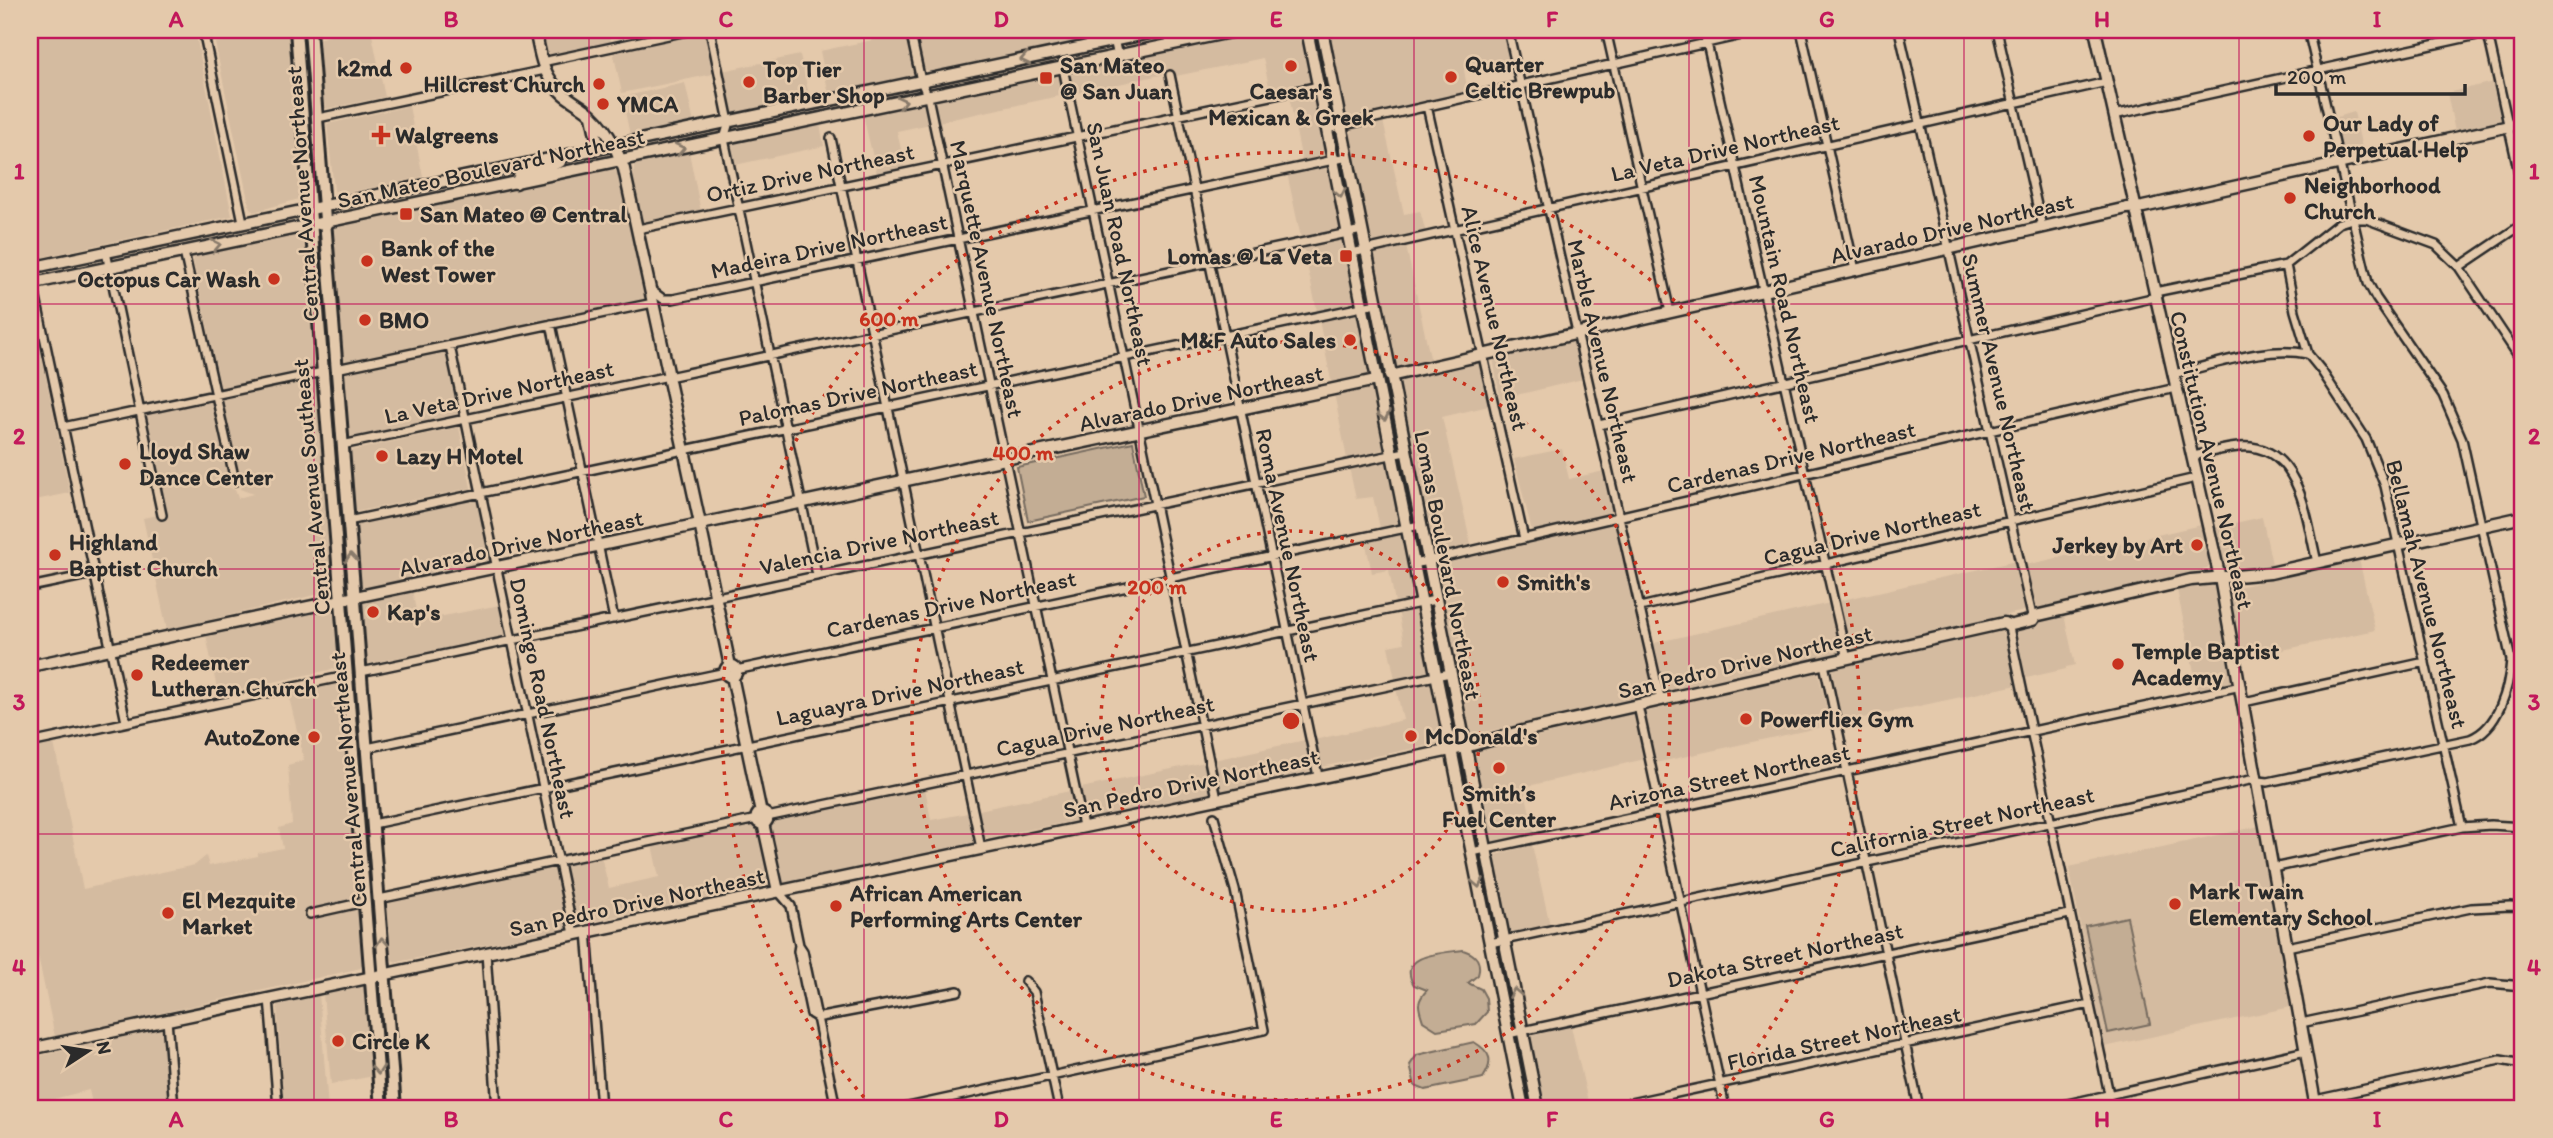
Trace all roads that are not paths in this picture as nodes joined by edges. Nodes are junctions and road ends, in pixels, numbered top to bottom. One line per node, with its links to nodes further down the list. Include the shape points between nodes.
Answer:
1 (203, 30): 73 (street)
2 (296, 30): 69 (main road, Central Avenue Southeast)
3 (313, 30): 41 (main road, Central Avenue Northeast)
4 (535, 30): 27 (street)
5 (692, 30): 27 (street)
6 (710, 30): 42 (street)
7 (910, 30): 31 (street, Marquette Avenue Northeast)
8 (1164, 30): 23 (street, San Mateo Boulevard Northeast)
9 (1240, 30): 25 (street, San Mateo Boulevard Northeast)
10 (1307, 30): 34 (street, Lomas Boulevard Northeast)
11 (1322, 30): 45 (street, Lomas Boulevard Northeast)
12 (1508, 30): 33 (street, Marble Avenue Northeast)
13 (1606, 30): 26 (street)
14 (1704, 30): 24 (street, Mountain Road Northeast)
15 (1765, 30): 24 (street)
16 (1801, 30): 52 (street)
17 (1899, 30): 44 (street, Summer Avenue Northeast)
18 (1997, 30): 36 (street)
19 (2095, 30): 32 (street, Constitution Avenue Northeast)
20 (2308, 30): 29 (street, California Street Northeast)
21 (2500, 30): 22 (street)
22 (2487, 31): 29 (street); 46 (street)
23 (1113, 35): 25 (street); 31 (street, San Mateo Boulevard Northeast, one-way to 31)
24 (1707, 43): 26 (street); 60 (street, Mountain Road Northeast)
25 (1118, 57): 28 (street, San Mateo Boulevard Northeast)
26 (1613, 64): 33 (street); 63 (street)
27 (543, 66): 40 (street, via 560,92); 41 (street)
28 (1063, 68): 35 (street, San Mateo Boulevard Northeast); 48 (street, San Juan Road Northeast)
29 (2317, 71): 39 (street); 58 (street, California Street Northeast)
30 (1170, 75): 38 (street, Roma Avenue Northeast)
31 (921, 81): 35 (street, Marquette Avenue Northeast); 42 (street, San Mateo Boulevard Northeast)
32 (2107, 82): 36 (street, La Veta Drive Northeast); 39 (street, Constitution Avenue Northeast)
33 (1520, 85): 37 (street); 70 (street, Marble Avenue Northeast)
34 (1319, 86): 38 (street, Ortiz Drive Northeast); 47 (street, Lomas Boulevard Northeast)
35 (928, 97): 50 (street, San Mateo Boulevard Northeast, one-way to 35); 59 (street, Marquette Avenue Northeast)
36 (2015, 104): 44 (street, La Veta Drive Northeast); 77 (street)
37 (1427, 106): 45 (street); 80 (street, Alice Avenue Northeast)
38 (1178, 115): 48 (street, Ortiz Drive Northeast); 64 (street, Roma Avenue Northeast)
39 (2114, 115): 68 (street, Constitution Avenue Northeast)
40 (592, 116): 51 (street); 53 (street, via 597,140)
41 (318, 118): 66 (main road, Central Avenue Northeast)
42 (729, 122): 50 (street); 51 (street, San Mateo Boulevard Northeast)
43 (2523, 123): 46 (street, Alvarado Drive Northeast)
44 (1920, 125): 52 (street, La Veta Drive Northeast); 83 (street, Summer Avenue Northeast)
45 (1341, 126): 47 (street); 55 (street, Lomas Boulevard Northeast)
46 (2509, 126): 58 (street, Alvarado Drive Northeast); 65 (street)
47 (1327, 129): 56 (street, Lomas Boulevard Northeast)
48 (1077, 136): 59 (street, Ortiz Drive Northeast); 71 (street, San Juan Road Northeast)
49 (831, 138): 62 (street)
50 (723, 139): 57 (street, San Mateo Boulevard Northeast, one-way to 50); 67 (street)
51 (615, 145): 53 (street, San Mateo Boulevard Northeast); 57 (street)
52 (1827, 145): 60 (street, La Veta Drive Northeast); 94 (street)
53 (593, 150): 54 (street, San Mateo Boulevard Northeast)
54 (572, 154): 61 (street, via 566,161 520,175); 66 (street, San Mateo Boulevard Northeast)
55 (1348, 157): 56 (street, Madeira Drive Northeast); 79 (street, Lomas Boulevard Northeast)
56 (1334, 160): 64 (street, Madeira Drive Northeast); 81 (street, Lomas Boulevard Northeast, one-way to 81)
57 (621, 161): 61 (street, San Mateo Boulevard Northeast); 78 (street)
58 (2338, 163): 68 (street, Alvarado Drive Northeast); 72 (street, California Street Northeast)
59 (943, 164): 62 (street, Ortiz Drive Northeast); 82 (street, Marquette Avenue Northeast)
60 (1735, 167): 63 (street, La Veta Drive Northeast); 99 (street, Mountain Road Northeast)
61 (516, 183): 74 (street, San Mateo Boulevard Northeast)
62 (841, 187): 67 (street, Ortiz Drive Northeast); 88 (street)
63 (1640, 187): 70 (street, La Veta Drive Northeast); 105 (street)
64 (1193, 189): 71 (street, Madeira Drive Northeast); 89 (street, Roma Avenue Northeast)
65 (2523, 191)
66 (324, 205): 69 (street, San Mateo Boulevard Northeast); 74 (main road, Central Avenue Northeast)
67 (738, 208): 78 (street, Ortiz Drive Northeast); 95 (street)
68 (2136, 208): 77 (street, Alvarado Drive Northeast); 100 (street, Constitution Avenue Northeast)
69 (309, 209): 73 (street, San Mateo Boulevard Northeast); 76 (main road, Central Avenue Southeast)
70 (1548, 209): 80 (street, La Veta Drive Northeast); 108 (street, Marble Avenue Northeast)
71 (1093, 210): 82 (street, Madeira Drive Northeast); 97 (street, San Juan Road Northeast)
72 (2352, 219): 90 (street, via 2339,223); 91 (street, via 2366,219 2436,245); 159 (street, California Street Northeast, via 2372,291 2451,410 2462,439)
73 (243, 222): 85 (street, San Mateo Boulevard Northeast)
74 (325, 223): 76 (street, San Mateo Boulevard Northeast); 117 (main road, Central Avenue Northeast)
75 (2523, 224): 91 (street)
76 (311, 226): 86 (street, San Mateo Boulevard Northeast, one-way to 76); 118 (main road, Central Avenue Southeast)
77 (2042, 227): 83 (street, Alvarado Drive Northeast)
78 (638, 229): 98 (street)
79 (1362, 230): 81 (street, La Veta Drive Northeast); 84 (street, Lomas Boulevard Northeast)
80 (1455, 230): 84 (street, La Veta Drive Northeast); 114 (street, Alice Avenue Northeast)
81 (1348, 233): 87 (street, Lomas Boulevard Northeast); 89 (street, La Veta Drive Northeast)
82 (958, 238): 88 (street, Madeira Drive Northeast); 104 (street, Marquette Avenue Northeast)
83 (1949, 249): 94 (street, Alvarado Drive Northeast); 110 (street, Summer Avenue Northeast)
84 (1365, 251): 87 (street, La Veta Drive Northeast); 102 (street, Lomas Boulevard Northeast)
85 (106, 252): 92 (street, San Mateo Boulevard Northeast); 93 (street)
86 (184, 252): 93 (street, San Mateo Boulevard Northeast); 126 (street)
87 (1352, 253): 103 (street, Lomas Boulevard Northeast)
88 (856, 260): 95 (street, Madeira Drive Northeast); 107 (street)
89 (1209, 263): 97 (street, La Veta Drive Northeast); 109 (street, Roma Avenue Northeast)
90 (2286, 265): 100 (street); 112 (street, Bellamah Avenue Northeast)
91 (2459, 267): 116 (street)
92 (30, 268)
93 (109, 268): 96 (street, San Mateo Boulevard Northeast); 130 (street)
94 (1856, 270): 99 (street, Alvarado Drive Northeast)
95 (754, 282): 98 (street, Madeira Drive Northeast, via 673,299 663,299); 113 (street)
96 (31, 284): 133 (street)
97 (1108, 284): 104 (street, La Veta Drive Northeast); 115 (street, San Juan Road Northeast)
98 (650, 289): 101 (street)
99 (1763, 292): 105 (street, Alvarado Drive Northeast); 123 (street, Mountain Road Northeast)
100 (2155, 295): 110 (street); 119 (street, Constitution Avenue Northeast)
101 (653, 303): 106 (street); 121 (street)
102 (1376, 304): 103 (street, Palomas Drive Northeast); 120 (street, Lomas Boulevard Northeast)
103 (1362, 306): 109 (street, Palomas Drive Northeast); 122 (street, Lomas Boulevard Northeast)
104 (975, 312): 107 (street, La Veta Drive Northeast); 124 (street, Marquette Avenue Northeast)
105 (1670, 312): 108 (street, Alvarado Drive Northeast)
106 (551, 324): 111 (street); 127 (street)
107 (872, 333): 113 (street, La Veta Drive Northeast); 128 (street)
108 (1577, 333): 114 (street, Alvarado Drive Northeast); 132 (street, Marble Avenue Northeast)
109 (1224, 336): 115 (street, Palomas Drive Northeast); 129 (street, Roma Avenue Northeast)
110 (1971, 341): 123 (street); 136 (street, Summer Avenue Northeast)
111 (450, 346): 117 (street); 131 (street, Domingo Road Northeast)
112 (2308, 354): 119 (street, via 2280,351); 163 (street, Bellamah Avenue Northeast, via 2367,439 2385,486)
113 (770, 355): 121 (street, La Veta Drive Northeast); 134 (street)
114 (1483, 355): 120 (street, Alvarado Drive Northeast); 162 (street, Alice Avenue Northeast)
115 (1124, 357): 124 (street, Palomas Drive Northeast); 135 (street, San Juan Road Northeast)
116 (2523, 363)
117 (337, 369): 137 (main road, Central Avenue Northeast)
118 (323, 372): 126 (street); 179 (main road, Central Avenue Southeast)
119 (2173, 374): 125 (street, Constitution Avenue Northeast)
120 (1390, 376): 139 (street, Lomas Boulevard Northeast)
121 (668, 377): 127 (street, La Veta Drive Northeast); 138 (street)
122 (1377, 380): 129 (street, Alvarado Drive Northeast); 140 (street, Lomas Boulevard Northeast, one-way to 140)
123 (1785, 383): 132 (street); 144 (street, Mountain Road Northeast)
124 (990, 385): 128 (street, Palomas Drive Northeast); 142 (street, Marquette Avenue Northeast)
125 (2176, 388): 136 (street, Cardenas Drive Northeast); 141 (street, Constitution Avenue Northeast)
126 (216, 396): 130 (street); 146 (street)
127 (567, 398): 131 (street, La Veta Drive Northeast); 143 (street)
128 (888, 407): 134 (street, Palomas Drive Northeast); 147 (street)
129 (1240, 409): 135 (street, Alvarado Drive Northeast); 148 (street, Roma Avenue Northeast)
130 (140, 411): 133 (street); 152 (street)
131 (465, 420): 137 (street, La Veta Drive Northeast); 149 (street, Domingo Road Northeast)
132 (1598, 425): 153 (street, Marble Avenue Northeast)
133 (63, 427): 172 (street)
134 (786, 428): 138 (street, Palomas Drive Northeast); 150 (street)
135 (1140, 430): 142 (street, Alvarado Drive Northeast); 151 (street, San Juan Road Northeast)
136 (1991, 431): 144 (street, Cardenas Drive Northeast); 155 (street, Summer Avenue Northeast)
137 (342, 445): 156 (main road, Central Avenue Northeast)
138 (684, 450): 143 (street, Palomas Drive Northeast); 157 (street)
139 (1405, 452): 140 (street, Valencia Drive Northeast); 158 (street, Lomas Boulevard Northeast)
140 (1392, 454): 148 (street, Valencia Drive Northeast); 160 (street, Lomas Boulevard Northeast)
141 (2192, 456): 145 (street, Constitution Avenue Northeast); 168 (street, via 2249,446 2277,457 2298,489)
142 (1006, 458): 147 (street, Alvarado Drive Northeast); 161 (street, Marquette Avenue Northeast)
143 (583, 471): 149 (street, Palomas Drive Northeast); 164 (street)
144 (1804, 473): 153 (street, Cardenas Drive Northeast); 170 (street, Mountain Road Northeast)
145 (2196, 478): 155 (street, Cagua Drive Northeast); 175 (street, Constitution Avenue Northeast)
146 (235, 481)
147 (903, 481): 150 (street, Alvarado Drive Northeast); 165 (street)
148 (1255, 482): 151 (street, Valencia Drive Northeast); 166 (street, Roma Avenue Northeast)
149 (481, 493): 156 (street, Palomas Drive Northeast); 171 (street, Domingo Road Northeast)
150 (802, 502): 157 (street, Alvarado Drive Northeast); 173 (street)
151 (1155, 504): 161 (street, Valencia Drive Northeast); 174 (street, San Juan Road Northeast)
152 (162, 514)
153 (1618, 516): 162 (street, Cardenas Drive Northeast); 183 (street, Marble Avenue Northeast)
154 (2523, 517): 159 (street, San Pedro Drive Northeast)
155 (2011, 520): 170 (street, Cagua Drive Northeast); 184 (street, Summer Avenue Northeast)
156 (348, 522): 178 (main road, Central Avenue Northeast, one-way to 156)
157 (700, 524): 164 (street, Alvarado Drive Northeast); 177 (street)
158 (1420, 525): 160 (street, Cardenas Drive Northeast); 167 (street, Lomas Boulevard Northeast)
159 (2480, 526): 163 (street, San Pedro Drive Northeast); 214 (street, California Street Northeast, via 2511,660 2510,673 2488,728 2470,739)
160 (1406, 528): 166 (street, Cardenas Drive Northeast); 169 (street, Lomas Boulevard Northeast)
161 (1021, 532): 165 (street, Valencia Drive Northeast); 182 (street, Marquette Avenue Northeast)
162 (1524, 538): 167 (street, Cardenas Drive Northeast)
163 (2398, 545): 168 (street, San Pedro Drive Northeast); 193 (street, Bellamah Avenue Northeast)
164 (598, 546): 171 (street, Alvarado Drive Northeast); 185 (street)
165 (919, 554): 173 (street, Valencia Drive Northeast); 187 (street)
166 (1270, 556): 174 (street, Cardenas Drive Northeast); 188 (street, Roma Avenue Northeast)
167 (1428, 561): 169 (street, Cardenas Drive Northeast); 180 (street, Lomas Boulevard Northeast)
168 (2317, 562): 175 (street, San Pedro Drive Northeast)
169 (1414, 564): 181 (street, Lomas Boulevard Northeast)
170 (1824, 565): 183 (street, Cagua Drive Northeast); 192 (street, Mountain Road Northeast)
171 (496, 568): 178 (street, Alvarado Drive Northeast); 189 (street, Domingo Road Northeast)
172 (93, 574): 176 (street); 190 (street)
173 (817, 575): 177 (street, Valencia Drive Northeast)
174 (1171, 577): 182 (street, Cardenas Drive Northeast); 191 (street, San Juan Road Northeast)
175 (2220, 578): 184 (street, San Pedro Drive Northeast, via 2169,584); 202 (street, Constitution Avenue Northeast)
176 (30, 587)
177 (715, 597): 185 (street, Valencia Drive Northeast); 196 (street)
178 (355, 598): 179 (street, Alvarado Drive Northeast); 197 (main road, Central Avenue Northeast)
179 (341, 599): 190 (street, Alvarado Drive Northeast); 200 (main road, Central Avenue Southeast)
180 (1435, 600): 181 (street, Laguayra Drive Northeast); 198 (street, Lomas Boulevard Northeast)
181 (1421, 603): 188 (street, Laguayra Drive Northeast); 199 (street, Lomas Boulevard Northeast)
182 (1037, 605): 187 (street, Cardenas Drive Northeast); 201 (street, Marquette Avenue Northeast)
183 (1640, 607): 204 (street, Marble Avenue Northeast)
184 (2033, 617): 186 (street, San Pedro Drive Northeast)
185 (614, 619): 189 (street, Valencia Drive Northeast)
186 (2007, 623): 192 (street, San Pedro Drive Northeast); 211 (street)
187 (935, 627): 196 (street, Cardenas Drive Northeast); 203 (street)
188 (1287, 630): 191 (street, Laguayra Drive Northeast); 206 (street, Roma Avenue Northeast)
189 (512, 640): 197 (street, Valencia Drive Northeast); 208 (street, Domingo Road Northeast)
190 (110, 649): 195 (street, Alvarado Drive Northeast); 209 (street)
191 (1186, 651): 201 (street, Laguayra Drive Northeast); 210 (street, San Juan Road Northeast)
192 (1847, 659): 194 (street, San Pedro Drive Northeast)
193 (2425, 662): 205 (street); 214 (street, Bellamah Avenue Northeast)
194 (1824, 664): 204 (street, San Pedro Drive Northeast); 219 (street)
195 (30, 666)
196 (731, 671): 208 (street, Cardenas Drive Northeast); 213 (street)
197 (361, 672): 216 (main road, Central Avenue Northeast)
198 (1450, 673): 199 (street, Cagua Drive Northeast); 215 (street, Lomas Boulevard Northeast)
199 (1436, 675): 206 (street, Cagua Drive Northeast); 217 (street, Lomas Boulevard Northeast)
200 (346, 676): 209 (street); 241 (main road, Central Avenue Southeast)
201 (1052, 680): 203 (street, Laguayra Drive Northeast); 218 (street, Marquette Avenue Northeast)
202 (2241, 686): 205 (street, Constitution Avenue Northeast); 211 (street, Arizona Street Northeast)
203 (950, 701): 213 (street, Laguayra Drive Northeast); 220 (street)
204 (1661, 701): 207 (street, San Pedro Drive Northeast)
205 (2244, 702): 222 (street, Constitution Avenue Northeast)
206 (1302, 703): 210 (street, Cagua Drive Northeast); 221 (street, Roma Avenue Northeast)
207 (1638, 706): 215 (street, San Pedro Drive Northeast); 225 (street)
208 (528, 715): 216 (street, Cardenas Drive Northeast); 223 (street, Domingo Road Northeast)
209 (126, 722): 212 (street)
210 (1202, 725): 218 (street, Cagua Drive Northeast); 224 (street, San Juan Road Northeast)
211 (2031, 732): 219 (street, Arizona Street Northeast); 228 (street)
212 (30, 743)
213 (747, 744): 223 (street, Laguayra Drive Northeast); 227 (street)
214 (2443, 744): 222 (street, California Street Northeast); 231 (street, Bellamah Avenue Northeast)
215 (1465, 747): 217 (street, San Pedro Drive Northeast); 234 (street, Lomas Boulevard Northeast)
216 (367, 748): 229 (main road, Central Avenue Northeast)
217 (1450, 749): 221 (street, San Pedro Drive Northeast); 235 (street, Lomas Boulevard Northeast)
218 (1068, 753): 220 (street, Cagua Drive Northeast); 230 (street, Marquette Avenue Northeast)
219 (1845, 772): 225 (street, Arizona Street Northeast); 237 (street)
220 (965, 775): 227 (street, Cagua Drive Northeast); 233 (street)
221 (1318, 776): 224 (street, San Pedro Drive Northeast)
222 (2258, 781): 228 (street, California Street Northeast); 238 (street, Constitution Avenue Northeast)
223 (543, 788): 229 (street, Laguayra Drive Northeast); 236 (street, Domingo Road Northeast)
224 (1217, 798): 230 (street, San Pedro Drive Northeast)
225 (1661, 812): 234 (street, Arizona Street Northeast); 242 (street)
226 (1214, 817): 270 (street, via 1235,890 1264,1030)
227 (762, 818): 236 (street, Cagua Drive Northeast); 239 (street)
228 (2051, 823): 237 (street, California Street Northeast); 245 (street)
229 (373, 824): 240 (main road, Central Avenue Northeast)
230 (1083, 826): 233 (street, San Pedro Drive Northeast)
231 (2462, 827): 232 (street); 238 (street)
232 (2523, 827)
233 (981, 848): 239 (street, San Pedro Drive Northeast)
234 (1486, 850): 235 (street, Arizona Street Northeast); 248 (street, Lomas Boulevard Northeast)
235 (1472, 852): 249 (street, Lomas Boulevard Northeast, one-way to 249)
236 (558, 861): 240 (street, Cagua Drive Northeast); 247 (street, Domingo Road Northeast)
237 (1865, 863): 242 (street, California Street Northeast); 252 (street)
238 (2273, 868): 250 (street, Constitution Avenue Northeast)
239 (778, 891): 246 (street, San Pedro Drive Northeast); 261 (street, via 791,906 811,1014)
240 (379, 898): 253 (main road, Central Avenue Northeast, one-way to 240)
241 (365, 902): 244 (street); 254 (main road, Central Avenue Southeast)
242 (1680, 903): 248 (street, California Street Northeast); 258 (street)
243 (2523, 907): 250 (street, via 2471,908)
244 (310, 914)
245 (2069, 914): 252 (street, Dakota Street Northeast); 260 (street)
246 (587, 931): 247 (street, San Pedro Drive Northeast); 279 (street)
247 (574, 934): 251 (street, San Pedro Drive Northeast)
248 (1504, 940): 249 (street, California Street Northeast); 264 (street, Lomas Boulevard Northeast, one-way to 248)
249 (1490, 943): 265 (street, Lomas Boulevard Northeast)
250 (2287, 947): 263 (street, Constitution Avenue Northeast)
251 (485, 953): 253 (street, San Pedro Drive Northeast); 278 (street)
252 (1885, 953): 258 (street, Dakota Street Northeast); 266 (street)
253 (384, 974): 254 (street, San Pedro Drive Northeast); 277 (main road, Central Avenue Northeast)
254 (370, 977): 259 (street, San Pedro Drive Northeast); 276 (main road, Central Avenue Southeast, one-way to 276)
255 (1025, 981): 270 (street, via 1034,992)
256 (2523, 986): 263 (street, via 2490,983)
257 (958, 991): 261 (street)
258 (1700, 993): 264 (street, Dakota Street Northeast); 271 (street)
259 (268, 998): 262 (street, San Pedro Drive Northeast); 275 (street)
260 (2090, 1004): 266 (street, Florida Street Northeast); 272 (street)
261 (816, 1018): 280 (street)
262 (167, 1020): 267 (street, San Pedro Drive Northeast); 274 (street)
263 (2301, 1023): 268 (street, Constitution Avenue Northeast)
264 (1522, 1031): 265 (street, Dakota Street Northeast); 284 (street, Lomas Boulevard Northeast)
265 (1508, 1034): 283 (street, Lomas Boulevard Northeast)
266 (1905, 1044): 271 (street, Florida Street Northeast); 287 (street)
267 (30, 1049)
268 (2306, 1051): 272 (street); 273 (street, Constitution Avenue Northeast)
269 (2523, 1064): 273 (street, via 2500,1060)
270 (1053, 1077): 281 (street); 282 (street)
271 (1719, 1084): 285 (street, Florida Street Northeast); 286 (street)
272 (2109, 1095): 288 (street); 289 (street)
273 (2316, 1104)
274 (174, 1108)
275 (278, 1108)
276 (381, 1108)
277 (395, 1108)
278 (497, 1108)
279 (601, 1108)
280 (836, 1108)
281 (903, 1108)
282 (1059, 1108)
283 (1523, 1108)
284 (1538, 1108)
285 (1607, 1108)
286 (1725, 1108)
287 (1919, 1108)
288 (2049, 1108)
289 (2112, 1108)

